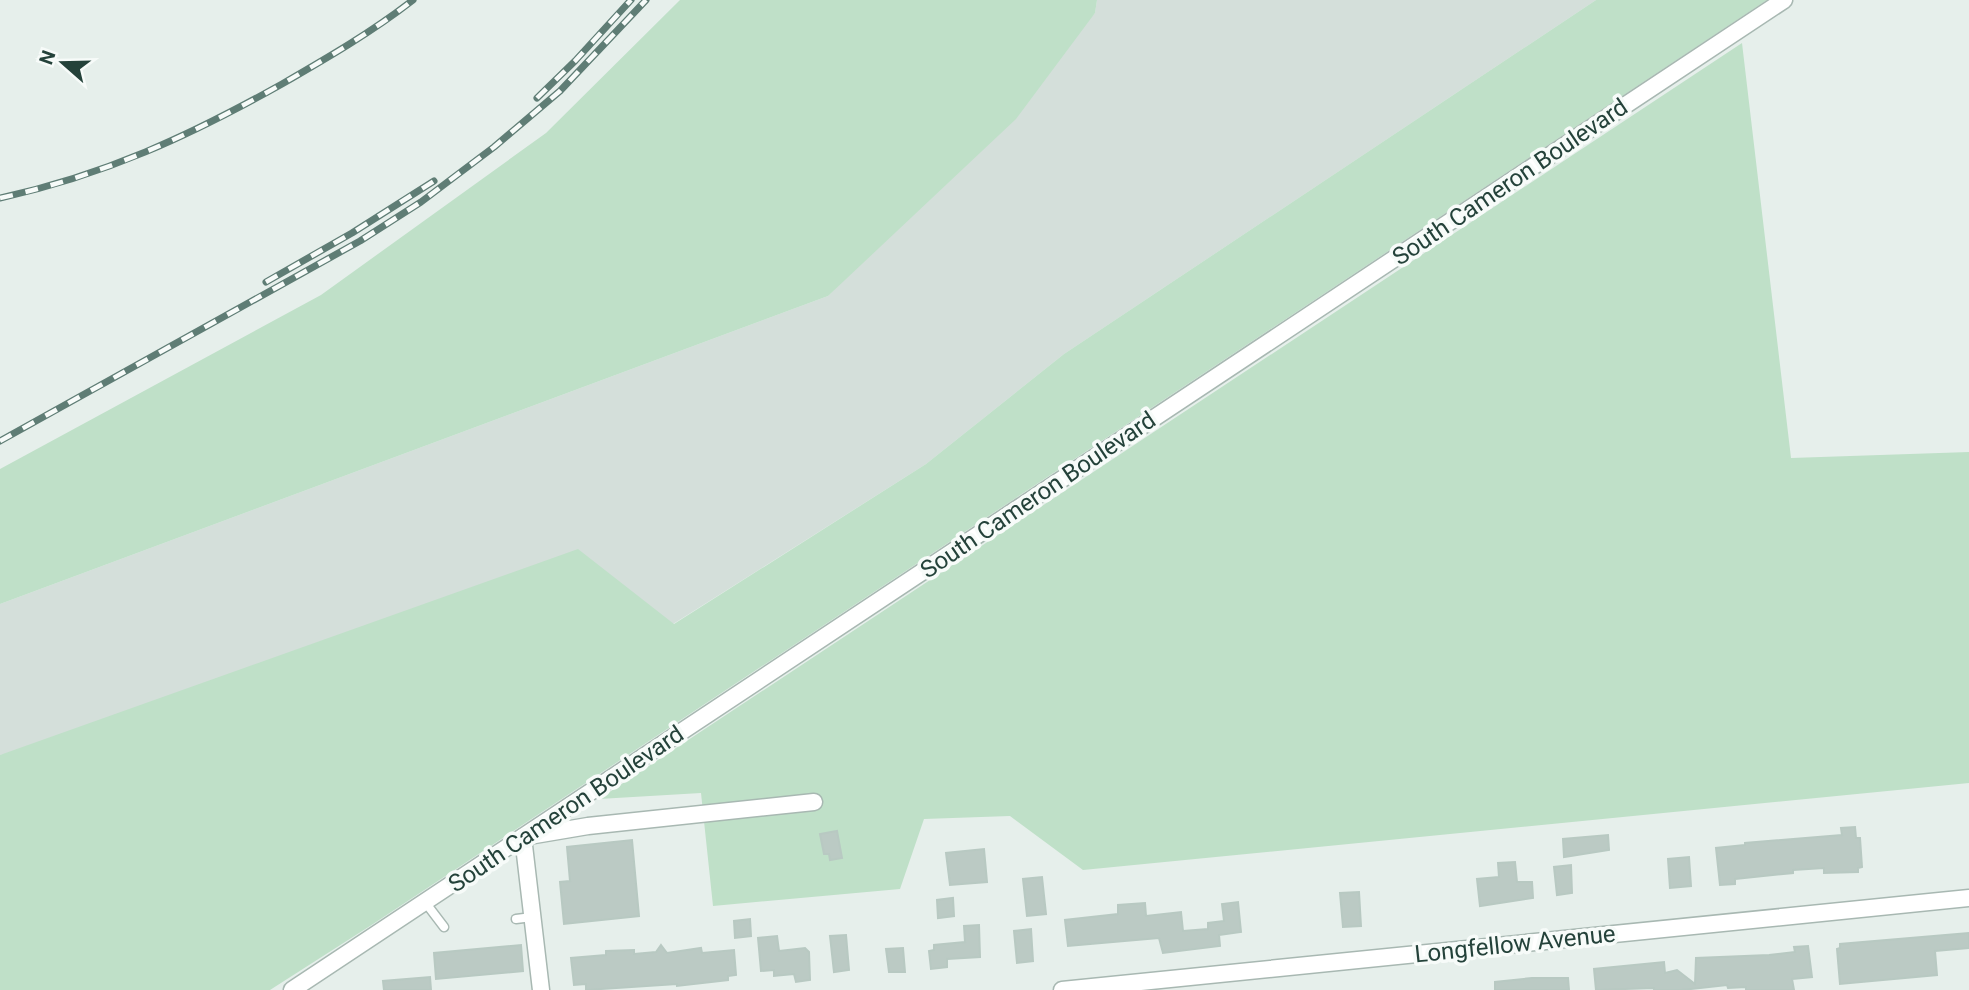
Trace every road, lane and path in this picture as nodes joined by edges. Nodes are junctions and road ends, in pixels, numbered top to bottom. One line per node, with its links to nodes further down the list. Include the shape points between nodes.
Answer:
1 (1784, 0): 3 (street, South Cameron Boulevard)
2 (814, 803): 3 (street)
3 (523, 837): 5 (street, South Cameron Boulevard); 8 (street, via 524,918)
4 (1969, 898): 9 (street, Longfellow Avenue)
5 (425, 902): 6 (lane); 7 (street, South Cameron Boulevard)
6 (444, 927)
7 (292, 990)
8 (541, 990)
9 (1062, 990)

